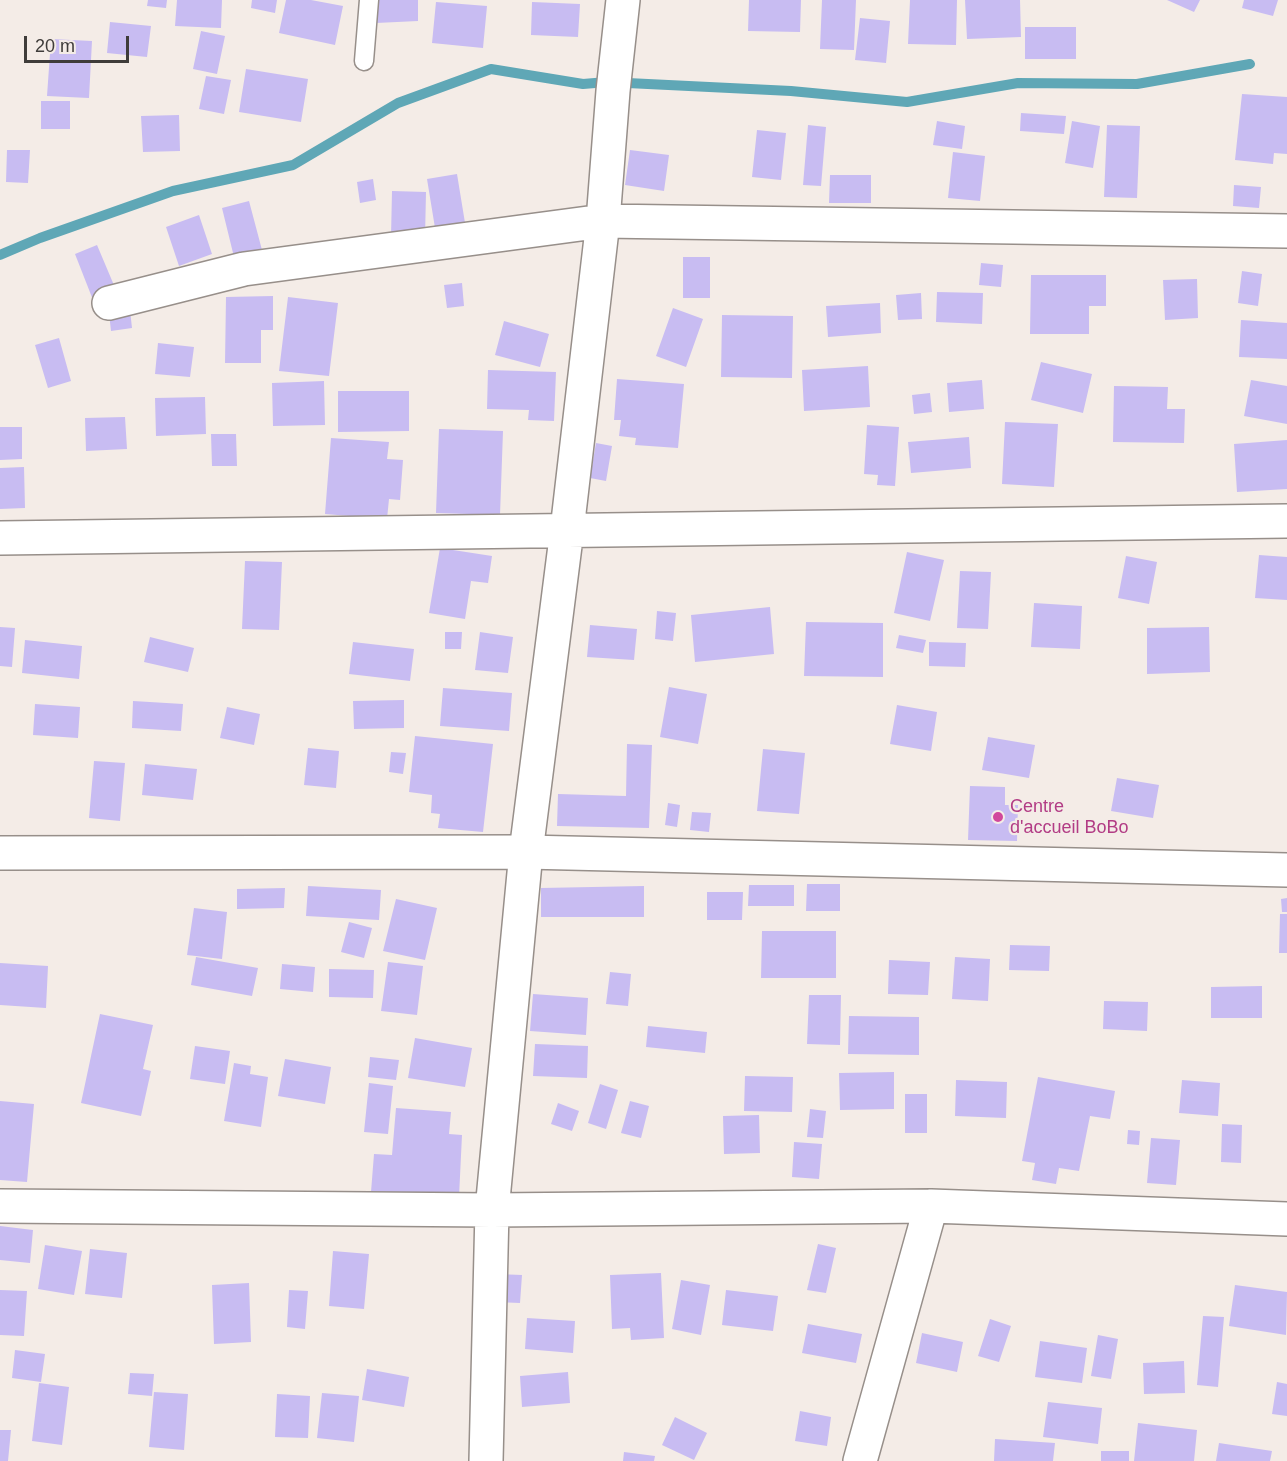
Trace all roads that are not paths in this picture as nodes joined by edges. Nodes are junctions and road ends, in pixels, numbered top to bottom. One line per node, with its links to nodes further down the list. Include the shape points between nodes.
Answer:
1 (369, 0): 3 (lane)
2 (623, 0): 4 (street)
3 (364, 61)
4 (603, 221): 5 (street); 6 (street, via 244,269); 8 (street)
5 (1287, 231)
6 (109, 303)
7 (1287, 521): 8 (street)
8 (567, 530): 9 (street); 10 (street)
9 (0, 538)
10 (526, 852): 11 (street); 12 (street); 15 (street)
11 (0, 853)
12 (1287, 870)
13 (0, 1206): 15 (street)
14 (931, 1206): 15 (street); 16 (street); 18 (street)
15 (492, 1210): 17 (street)
16 (1287, 1219)
17 (486, 1461)
18 (860, 1461)

